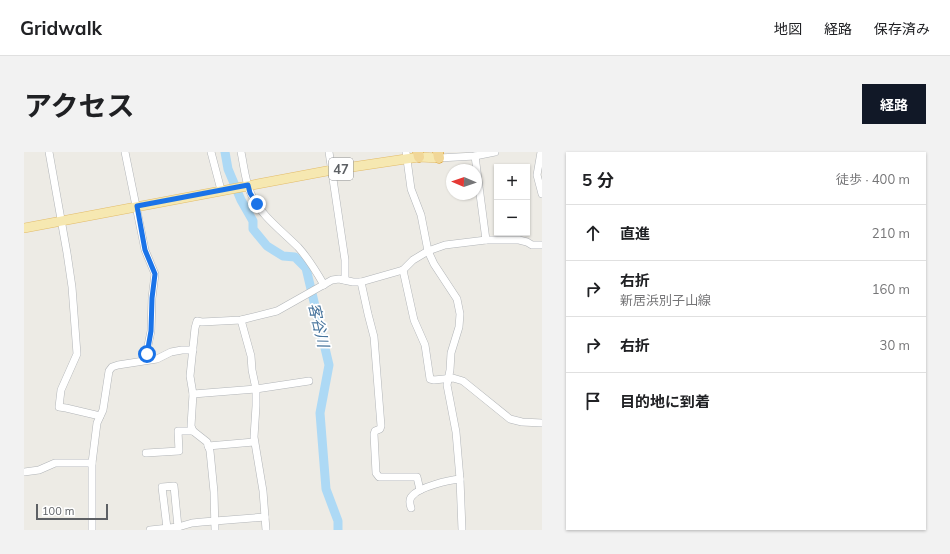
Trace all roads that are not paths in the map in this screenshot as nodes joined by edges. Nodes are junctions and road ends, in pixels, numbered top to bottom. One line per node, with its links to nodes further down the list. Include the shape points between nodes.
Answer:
1 (49, 152): 17 (street)
2 (126, 152): 16 (street)
3 (211, 152): 14 (street)
4 (241, 152): 13 (street)
5 (329, 152): 12 (street)
6 (495, 152): 11 (street)
7 (541, 152): 15 (street, via 537,175)
8 (406, 155): 9 (main road, 47); 12 (main road, 47); 21 (street)
9 (418, 155): 10 (main road, 47)
10 (439, 155): 11 (street)
11 (475, 156): 19 (street)
12 (332, 170): 13 (main road, 47); 23 (street, via 345,260)
13 (246, 185): 14 (main road, 47); 25 (street, via 268,220 298,247)
14 (222, 190): 16 (main road, 47)
15 (542, 194)
16 (137, 206): 17 (main road, 47); 28 (street, via 145,250 155,274 151,331)
17 (61, 220): 18 (main road, 47); 33 (street, via 72,287 77,354 61,390 59,407)
18 (24, 228)
19 (486, 240): 20 (street, via 519,240 532,245); 21 (street, via 445,245)
20 (542, 245)
21 (428, 251): 22 (street); 29 (street, via 459,306 459,327 451,353)
22 (403, 270): 24 (street); 29 (street, via 414,320 425,345 430,379)
23 (345, 280): 24 (street); 25 (street, via 332,280)
24 (361, 282): 42 (street, via 374,337 381,426 374,434 376,474 379,477 417,477)
25 (323, 285): 26 (street, via 277,311)
26 (241, 320): 27 (street, via 197,321); 31 (street, via 251,356)
27 (193, 350): 28 (street, via 172,352 157,359); 32 (street, via 190,376)
28 (145, 360): 33 (street, via 112,367 107,379)
29 (449, 379): 34 (street, via 463,381 510,419); 41 (street, via 449,398 456,432)
30 (309, 381): 31 (street)
31 (256, 389): 32 (street); 36 (street)
32 (193, 394): 35 (street)
33 (100, 416): 39 (street)
34 (542, 423)
35 (193, 431): 37 (street, via 207,442); 38 (street, via 178,431 179,450)
36 (254, 442): 37 (street); 44 (street)
37 (208, 446): 45 (street)
38 (146, 453)
39 (92, 463): 40 (street, via 55,463 39,470); 48 (street)
40 (24, 472)
41 (460, 479): 42 (street, via 445,480); 52 (street)
42 (420, 490): 43 (street, via 412,496)
43 (410, 508)
44 (265, 517): 45 (street); 51 (street)
45 (215, 522): 46 (street, via 192,523); 50 (street)
46 (178, 527): 47 (street); 47 (street, via 174,486 162,487)
47 (167, 528): 49 (street)
48 (92, 530)
49 (150, 530)
50 (215, 530)
51 (266, 530)
52 (462, 530)

